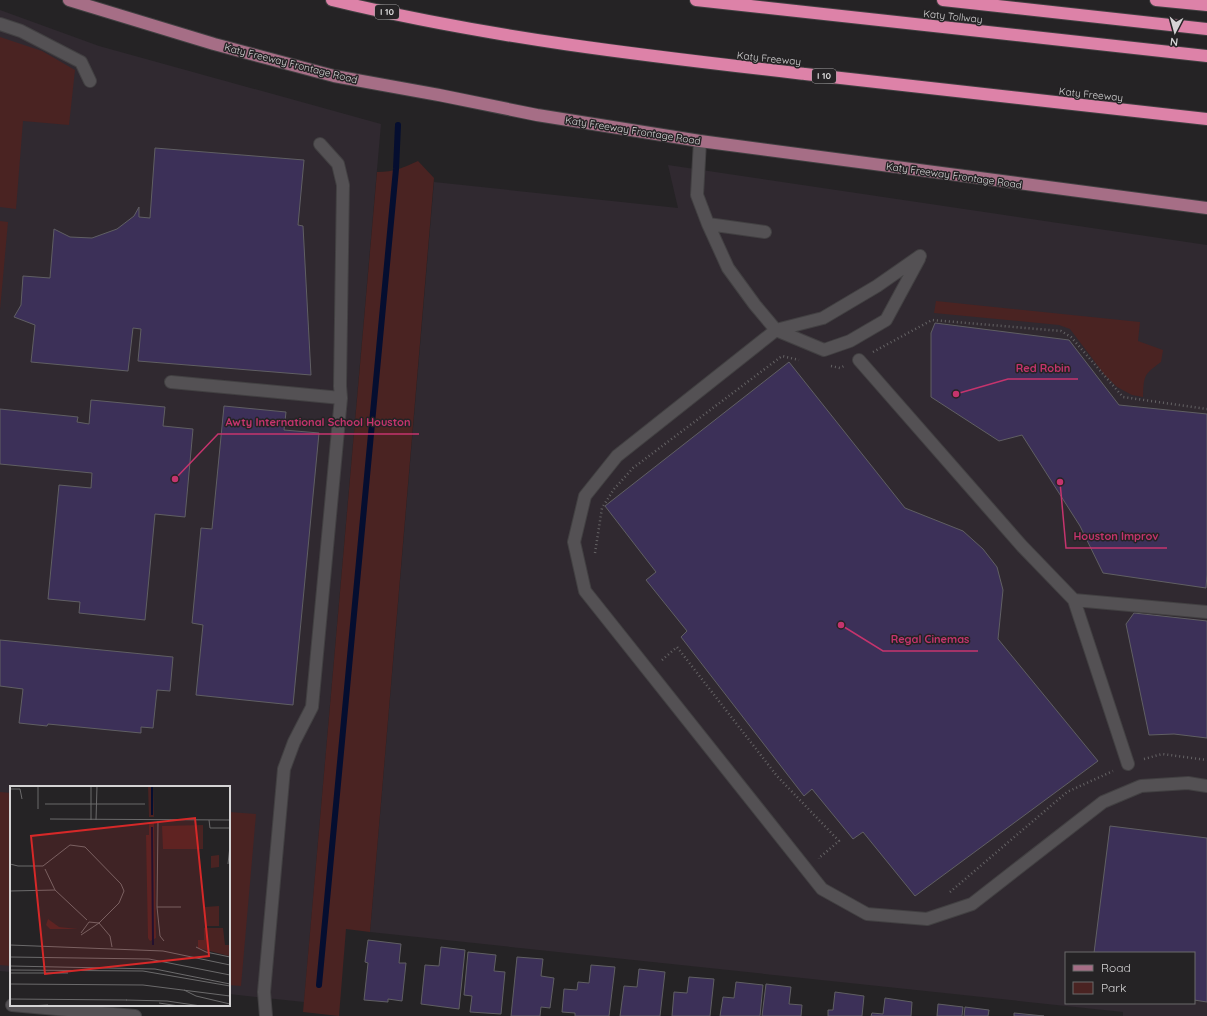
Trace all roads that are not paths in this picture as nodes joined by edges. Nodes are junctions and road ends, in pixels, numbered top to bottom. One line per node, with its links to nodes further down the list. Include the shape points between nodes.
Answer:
1 (69, 0): 12 (main road, Katy Freeway Frontage Road, via 214,44 334,76 537,115)
2 (332, 0): 11 (highway, Katy Freeway / I 10, via 441,24 575,46 721,65)
3 (696, 0): 9 (highway, Katy Tollway)
4 (943, 0): 8 (highway)
5 (1156, 0): 6 (highway)
6 (1207, 5)
7 (0, 24): 10 (street, via 21,31 81,62)
8 (1207, 29)
9 (1207, 56)
10 (90, 80)
11 (1207, 119)
12 (700, 141): 14 (main road, Katy Freeway Frontage Road); 15 (street, via 697,195)
13 (320, 144): 20 (street, via 338,164 343,185)
14 (1207, 208)
15 (708, 224): 16 (street); 17 (street, via 728,268)
16 (765, 232)
17 (776, 330): 17 (street, via 823,318 877,286 920,256 886,320 850,341 824,350); 24 (street, via 617,456 585,496 574,542 585,591 822,889 867,914 927,919 972,904 1103,802 1141,786 1188,783)
18 (859, 360): 21 (street, via 1016,539)
19 (171, 382): 20 (street)
20 (341, 398): 29 (street, via 312,707 284,769 264,992)
21 (1074, 600): 22 (street); 23 (street)
22 (1207, 612)
23 (1128, 764)
24 (1207, 786)
25 (0, 1004): 26 (street)
26 (10, 1005)
27 (23, 1006): 28 (street)
28 (135, 1016)
29 (266, 1016)

